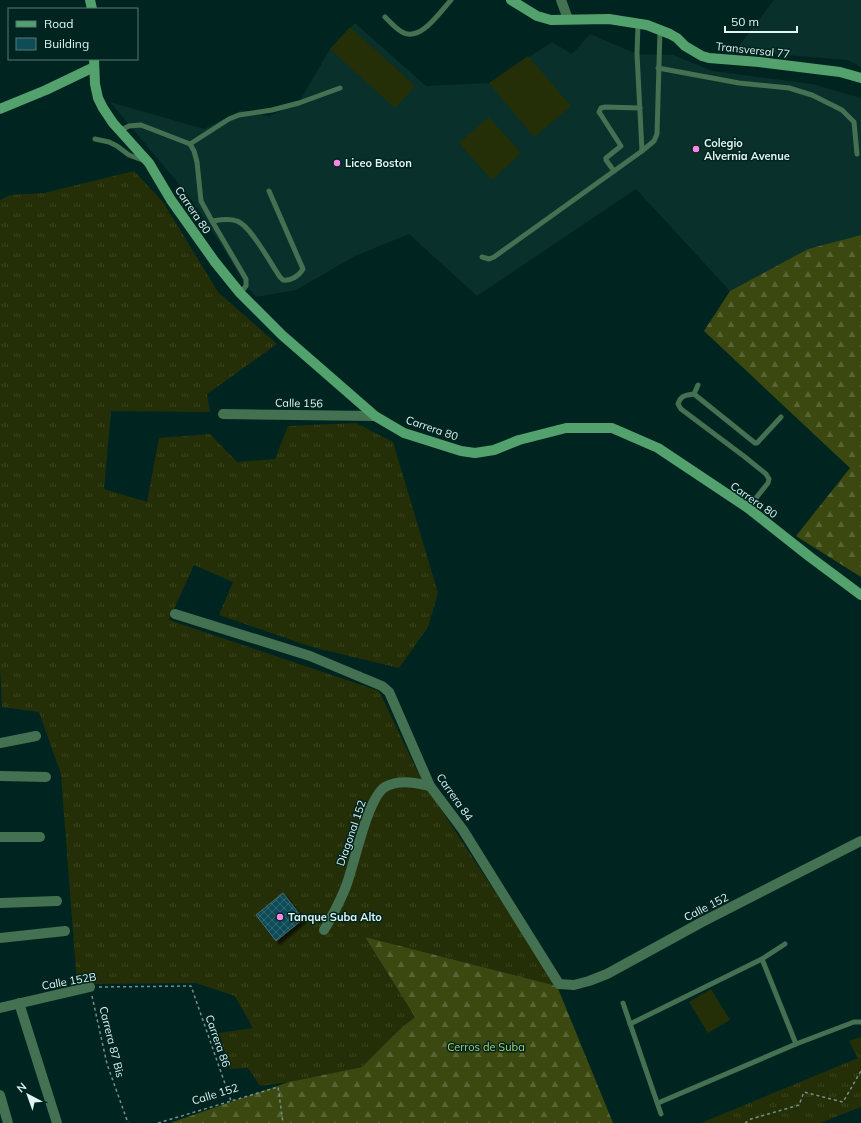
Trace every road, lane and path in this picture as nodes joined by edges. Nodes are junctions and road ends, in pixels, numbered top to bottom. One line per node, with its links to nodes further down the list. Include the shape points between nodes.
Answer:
1 (451, 0): 4 (lane, via 432,22 412,35 402,32)
2 (511, 0): 5 (street, Transversal 77, via 545,18)
3 (561, 0): 5 (street)
4 (385, 18)
5 (568, 19): 6 (street, Transversal 77, via 609,19)
6 (638, 24): 7 (street, Transversal 77); 12 (lane)
7 (660, 29): 9 (lane); 10 (street, Transversal 77, via 702,56 718,60 759,62 840,72)
8 (94, 63): 13 (street, via 33,96); 14 (street, Carrera 80, via 98,98)
9 (658, 68): 17 (lane, via 656,134 654,141); 18 (lane, via 739,83 789,88 812,95 842,110 854,122)
10 (861, 78)
11 (340, 88): 16 (lane, via 299,103 239,115)
12 (640, 108): 17 (lane); 20 (lane, via 600,108 600,115 621,146 606,158)
13 (0, 109)
14 (119, 131): 16 (lane, via 129,126 141,125); 19 (street, Carrera 80)
15 (95, 139): 19 (lane, via 109,142 129,155)
16 (190, 144): 22 (lane, via 197,162 201,201)
17 (642, 151): 20 (lane)
18 (857, 154)
19 (149, 163): 24 (street, Carrera 80, via 171,200)
20 (614, 171): 23 (lane, via 494,257)
21 (269, 192): 22 (lane, via 303,269 300,274 288,281 280,277 247,228 237,221)
22 (212, 221): 24 (lane, via 246,279 246,286)
23 (482, 257)
24 (240, 293): 28 (street, Carrera 80, via 282,335)
25 (698, 385): 26 (lane)
26 (694, 394): 29 (lane, via 755,443); 30 (lane, via 680,398 678,404 681,409 745,457 769,479)
27 (223, 414): 28 (street, Calle 156)
28 (375, 416): 30 (street, Carrera 80, via 404,433 475,453 494,450 519,440 566,428 612,428 658,448)
29 (781, 417)
30 (748, 508): 31 (street, Carrera 80)
31 (861, 595)
32 (175, 614): 37 (street, Carrera 84, via 310,656 382,686 389,692)
33 (36, 736): 34 (street)
34 (0, 742)
35 (0, 776): 36 (street)
36 (46, 777)
37 (430, 786): 43 (street, Diagonal 152, via 408,782 395,783 384,788 378,795 370,807 345,888); 48 (street, Carrera 84, via 463,830)
38 (40, 836): 39 (street)
39 (0, 837)
40 (861, 841): 48 (street, Calle 152, via 607,974 574,985)
41 (57, 901): 42 (street)
42 (0, 903)
43 (324, 930)
44 (65, 931): 45 (street)
45 (0, 938)
46 (785, 944): 47 (lane)
47 (762, 959): 55 (lane); 56 (lane)
48 (559, 984)
49 (191, 986): 50 (path, Calle 152B); 59 (path, Carrera 86)
50 (90, 988): 52 (street, Calle 152B); 64 (path, Carrera 87 Bis, via 107,1064)
51 (622, 1002): 55 (lane)
52 (19, 1003): 53 (street, Calle 152B); 63 (street)
53 (0, 1008)
54 (861, 1022): 56 (lane, via 854,1022)
55 (630, 1024): 60 (lane)
56 (796, 1044): 60 (lane)
57 (861, 1071): 67 (path, via 843,1102 804,1092 799,1105)
58 (0, 1095): 62 (street)
59 (230, 1101): 65 (path, Calle 152); 66 (path, Calle 152, via 278,1087)
60 (658, 1103): 61 (lane)
61 (661, 1114)
62 (8, 1123)
63 (57, 1123)
64 (128, 1123)
65 (158, 1123)
66 (283, 1123)
67 (745, 1123)

